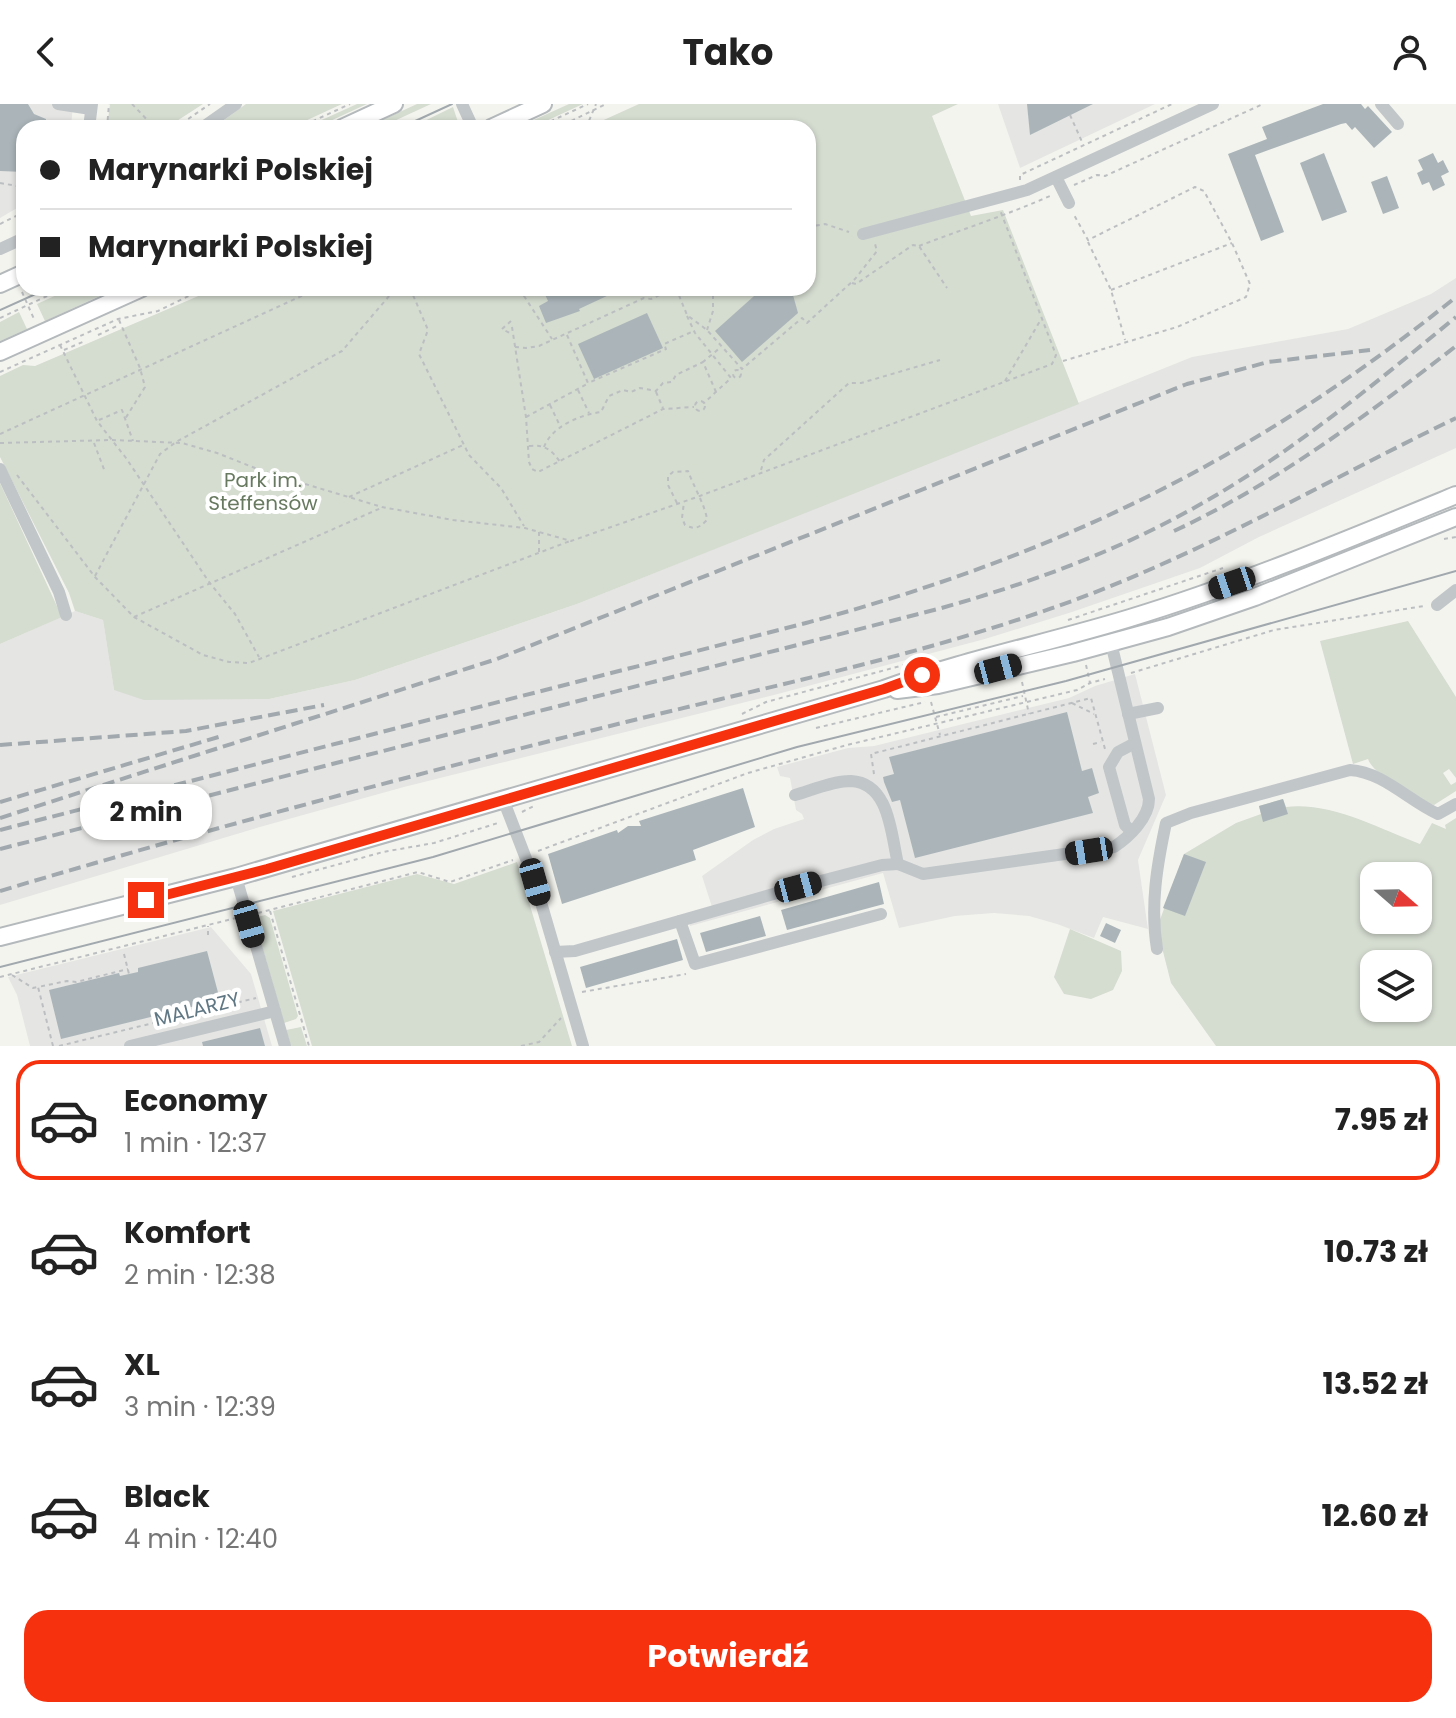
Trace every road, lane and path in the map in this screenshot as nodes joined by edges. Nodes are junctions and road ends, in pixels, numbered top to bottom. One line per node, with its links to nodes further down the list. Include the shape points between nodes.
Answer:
1 (58, 104): 15 (street)
2 (132, 104): 19 (path)
3 (210, 104): 20 (path)
4 (236, 104): 21 (street)
5 (350, 104): 22 (path)
6 (394, 104): 23 (main road)
7 (543, 104): 24 (main road)
8 (588, 104): 25 (path)
9 (596, 104): 16 (path)
10 (607, 104): 16 (path)
11 (1172, 104): 30 (path)
12 (1213, 104): 31 (street)
13 (1263, 104): 32 (path)
14 (1381, 104): 29 (street)
15 (92, 106)
16 (593, 111): 18 (path); 28 (path)
17 (1070, 115): 30 (path)
18 (581, 117): 26 (path); 27 (path)
19 (147, 120)
20 (187, 120)
21 (213, 120)
22 (315, 120)
23 (359, 120)
24 (508, 120)
25 (553, 120)
26 (574, 120)
27 (582, 120)
28 (589, 120)
29 (1398, 124)
30 (1084, 145): 33 (path, via 1020,175)
31 (1056, 177): 32 (street); 33 (street)
32 (1063, 191): 35 (street); 36 (path)
33 (1019, 193): 34 (street)
34 (998, 199): 36 (path); 38 (street)
35 (1069, 203): 39 (path)
36 (1001, 217): 41 (path); 60 (path)
37 (816, 226): 38 (path)
38 (867, 233): 42 (path, via 877,251)
39 (1088, 240): 40 (path, via 1195,187 1204,191); 44 (path)
40 (1232, 243): 44 (path); 72 (path, via 1250,284 1246,297 1177,327)
41 (919, 246): 42 (path); 43 (path)
42 (851, 283): 84 (path, via 807,323 802,318)
43 (947, 288)
44 (1111, 290): 72 (path)
45 (23, 296): 56 (path)
46 (47, 296): 56 (path)
47 (124, 296): 66 (main road)
48 (189, 296): 59 (path, via 158,311)
49 (301, 296): 83 (path)
50 (389, 296): 106 (path, via 342,351)
51 (413, 296): 108 (path, via 428,330 419,354)
52 (524, 296): 70 (path)
53 (658, 296): 69 (path)
54 (679, 296): 57 (path)
55 (713, 296): 64 (path)
56 (28, 305): 58 (path); 66 (path)
57 (687, 315): 64 (path); 65 (path)
58 (0, 318)
59 (118, 319): 62 (path); 73 (path)
60 (1041, 320): 87 (path); 87 (path, via 1055,360)
61 (511, 321): 67 (path, via 502,329)
62 (120, 324): 68 (path); 83 (path)
63 (512, 327): 67 (path)
64 (707, 330): 74 (path)
65 (694, 331): 79 (path); 88 (path)
66 (41, 334): 76 (path); 78 (main road)
67 (513, 334): 75 (path)
68 (98, 335)
69 (567, 335): 70 (path); 88 (path)
70 (553, 340): 75 (path, via 532,348)
71 (85, 341): 77 (path)
72 (1126, 341): 81 (path)
73 (60, 345): 76 (path); 77 (path)
74 (722, 346): 79 (path); 84 (path)
75 (514, 347): 98 (path)
76 (48, 350): 85 (path)
77 (63, 351): 92 (path)
78 (0, 352)
79 (712, 354): 82 (path); 86 (path)
80 (940, 360): 113 (path, via 849,383 764,460)
81 (1063, 361)
82 (703, 362): 90 (path); 91 (path)
83 (140, 368): 92 (path); 99 (path, via 145,387)
84 (741, 370): 86 (path); 86 (path, via 740,378)
85 (0, 372)
86 (732, 377): 91 (path)
87 (1005, 381): 113 (path)
88 (588, 383): 89 (path)
89 (578, 389): 94 (path); 97 (path)
90 (656, 391): 96 (path); 97 (path, via 623,390 609,396 601,412)
91 (716, 392): 93 (path)
92 (83, 395): 100 (path); 102 (path)
93 (704, 403): 95 (path); 95 (path, via 703,411)
94 (549, 404): 98 (path); 101 (path)
95 (694, 407): 96 (path)
96 (663, 409): 111 (path)
97 (589, 413): 101 (path)
98 (526, 417): 109 (path)
99 (125, 419): 100 (path, via 122,410); 105 (path)
100 (97, 421): 103 (path)
101 (561, 428): 110 (path)
102 (0, 434)
103 (112, 440): 104 (path); 105 (path); 116 (path)
104 (93, 441): 107 (path); 115 (path)
105 (133, 442): 106 (path)
106 (176, 442): 116 (path, via 160,454); 119 (path)
107 (0, 443)
108 (464, 444): 119 (path); 124 (path, via 501,488)
109 (527, 446): 110 (path); 111 (path, via 532,469 538,472)
110 (544, 447): 111 (path)
111 (560, 463)
112 (0, 469): 133 (street)
113 (761, 471): 118 (path)
114 (15, 472): 129 (path)
115 (105, 472)
116 (145, 487): 129 (path); 130 (path)
117 (1454, 494): 136 (main road, via 1283,565)
118 (697, 497): 120 (path); 120 (path, via 707,513 700,527 685,525); 121 (path, via 688,471 673,472 668,485)
119 (348, 498): 122 (path)
120 (684, 501): 121 (path)
121 (677, 503): 126 (path)
122 (382, 507): 124 (path); 130 (path)
123 (1456, 517): 137 (main road, via 1255,597)
124 (525, 528): 125 (path)
125 (539, 531): 126 (path); 127 (path)
126 (571, 541): 127 (path)
127 (539, 554): 139 (path)
128 (1223, 568): 135 (path)
129 (95, 577): 134 (path)
130 (209, 582): 134 (path); 139 (path, via 235,614)
131 (1456, 590): 132 (street)
132 (1437, 605): 141 (path, via 1274,630)
133 (66, 615)
134 (134, 617): 139 (path, via 203,655 229,662)
135 (1059, 622)
136 (1106, 624): 137 (main road); 144 (main road)
137 (1111, 643): 138 (main road); 141 (street)
138 (1083, 650): 143 (path); 144 (main road, via 923,688)
139 (260, 659)
140 (923, 660): 153 (path, via 766,702)
141 (1119, 676): 143 (path); 151 (street)
142 (1021, 678): 145 (path)
143 (1090, 683): 148 (path)
144 (884, 689): 163 (main road)
145 (1025, 696): 148 (path); 154 (path, via 935,717)
146 (930, 701): 155 (path)
147 (1071, 702): 150 (path); 152 (path); 152 (path, via 1091,698)
148 (1026, 703): 150 (path); 154 (path)
149 (1158, 708): 151 (street)
150 (1029, 714): 156 (path)
151 (1128, 714): 158 (street)
152 (1095, 715): 157 (path)
153 (734, 719)
154 (937, 725): 156 (path); 166 (path, via 748,773)
155 (816, 728)
156 (940, 736): 161 (path, via 871,754)
157 (1102, 741): 159 (path); 160 (path)
158 (1135, 743): 165 (street, via 1149,807); 165 (street, via 1118,752 1109,767)
159 (1093, 744)
160 (1104, 748)
161 (872, 777)
162 (795, 795): 167 (street, via 852,781 872,788 883,802)
163 (503, 799): 166 (street); 168 (main road)
164 (1456, 804): 177 (street, via 1438,814 1373,774 1350,770 1166,823 1154,893)
165 (1131, 831): 167 (street, via 1119,844 1101,850 923,874)
166 (525, 855): 169 (path, via 450,882 418,872); 178 (street)
167 (898, 864): 173 (street)
168 (236, 877): 176 (main road); 188 (street)
169 (270, 910): 170 (path); 194 (path)
170 (254, 914)
171 (881, 914): 173 (street, via 695,964)
172 (240, 917): 174 (path)
173 (680, 921): 178 (street)
174 (208, 924): 175 (path); 182 (path)
175 (208, 935)
176 (0, 937)
177 (1157, 949)
178 (555, 952): 196 (street)
179 (124, 954): 180 (path)
180 (128, 969): 183 (path); 185 (path)
181 (697, 972): 186 (path)
182 (12, 974): 184 (path); 185 (path)
183 (129, 974)
184 (0, 977)
185 (38, 987): 190 (path)
186 (579, 993)
187 (262, 997): 191 (path)
188 (275, 1011): 192 (street, MALARZY); 193 (street)
189 (566, 1015): 195 (path, via 539,1042)
190 (53, 1046)
191 (59, 1046)
192 (130, 1046)
193 (285, 1046)
194 (309, 1046)
195 (521, 1046)
196 (583, 1046)

